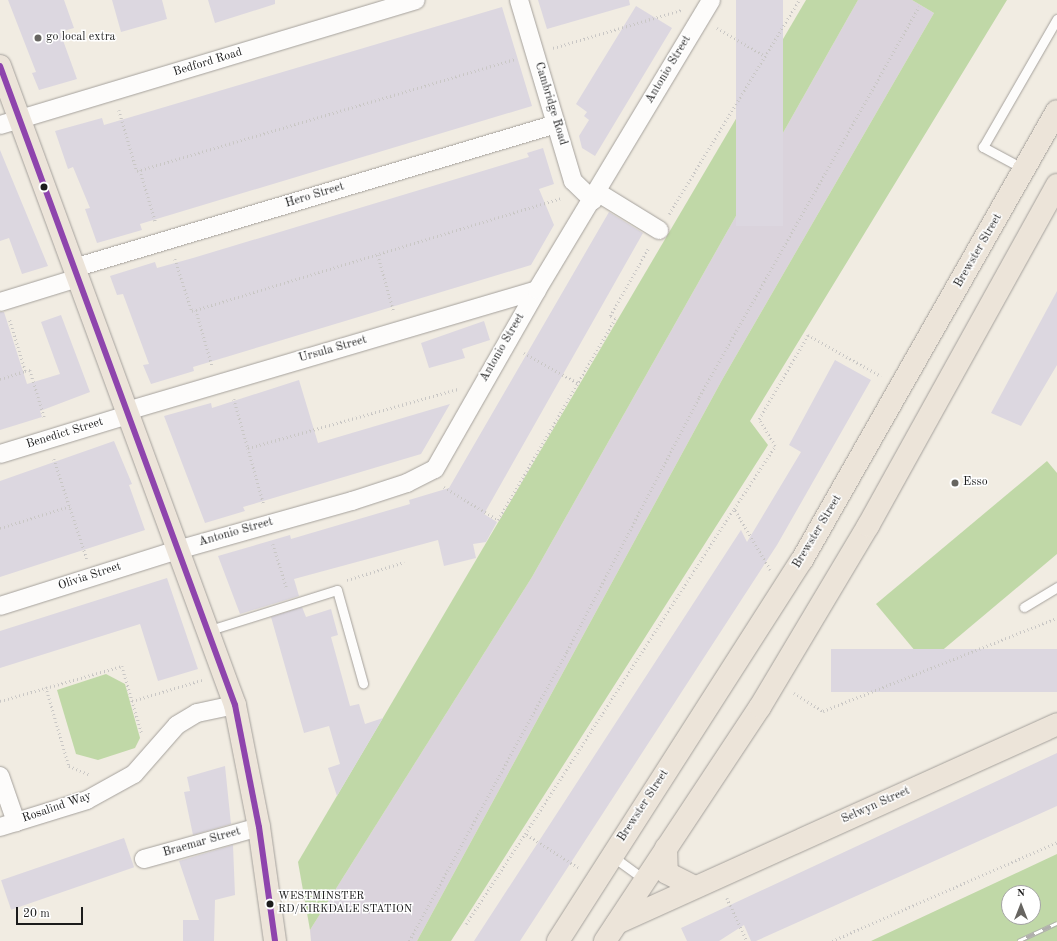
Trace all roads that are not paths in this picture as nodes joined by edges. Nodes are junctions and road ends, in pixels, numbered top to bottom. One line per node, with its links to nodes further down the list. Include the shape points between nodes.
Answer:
1 (416, 0): 7 (street, Bedford Road)
2 (519, 0): 8 (street, Cambridge Road)
3 (711, 0): 11 (street, Antonio Street)
4 (1057, 19): 9 (lane, via 983,147)
5 (0, 66): 7 (main road)
6 (1057, 111): 9 (main road, Brewster Street)
7 (10, 122): 13 (main road)
8 (556, 124): 11 (street, Cambridge Road, via 573,181); 13 (street, Hero Street, via 165,241)
9 (1025, 169): 30 (main road, Brewster Street, via 902,388 782,591)
10 (1057, 185): 29 (main road, via 868,526 775,681)
11 (590, 195): 12 (street); 14 (street, Antonio Street)
12 (659, 230)
13 (76, 273): 15 (street, Hero Street); 16 (main road)
14 (537, 290): 16 (street, Ursula Street, via 223,382); 18 (street, Antonio Street, via 432,471 372,494)
15 (2, 302)
16 (130, 412): 17 (street, Benedict Street); 18 (main road)
17 (0, 454)
18 (181, 549): 20 (street, Olivia Street); 22 (main road)
19 (1057, 587): 21 (lane)
20 (0, 606)
21 (1024, 607)
22 (210, 630): 23 (lane, via 337,590); 24 (main road)
23 (363, 683)
24 (235, 704): 27 (street, Rosalind Way, via 197,713 177,725 134,774 87,800); 28 (main road)
25 (1057, 724): 33 (main road, Selwyn Street)
26 (0, 776): 27 (street, Rosalind Way)
27 (8, 825)
28 (260, 827): 31 (street, Braemar Street); 35 (main road)
29 (666, 848): 32 (main road); 33 (main road, via 668,873)
30 (612, 856): 32 (lane); 36 (main road, Brewster Street)
31 (144, 859)
32 (645, 880): 34 (main road)
33 (694, 887): 34 (main road, Selwyn Street)
34 (611, 932)
35 (275, 941)
36 (558, 941)

